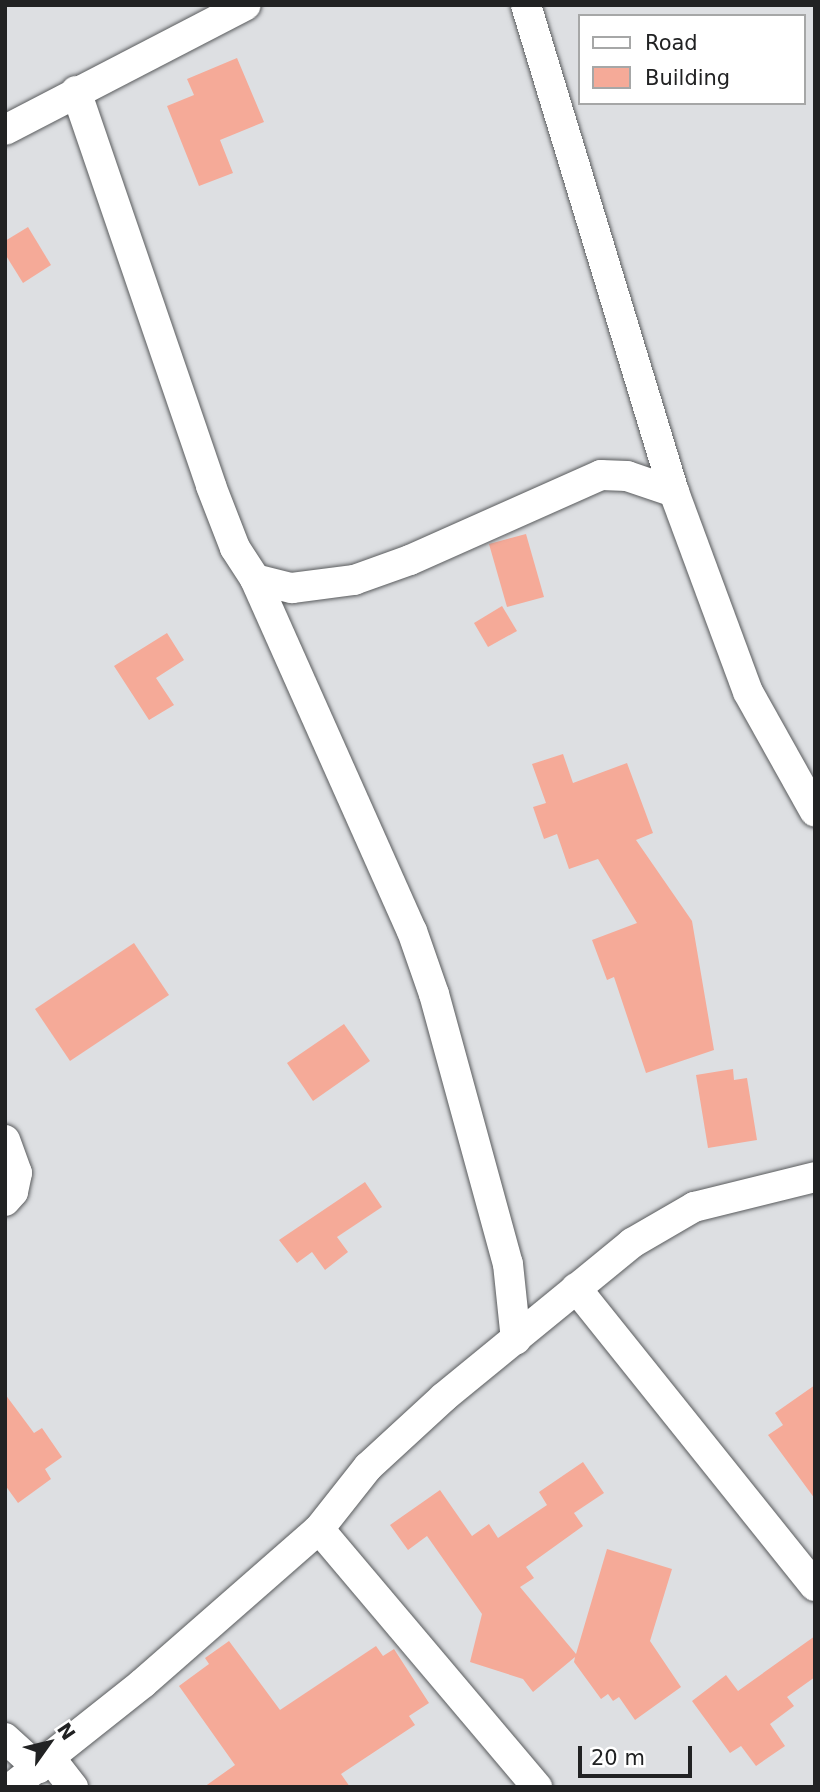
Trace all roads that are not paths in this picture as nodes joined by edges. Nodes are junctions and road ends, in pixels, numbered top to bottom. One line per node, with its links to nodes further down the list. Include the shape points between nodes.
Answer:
1 (246, 5): 3 (street)
2 (526, 5): 5 (street)
3 (76, 91): 4 (street); 6 (street, via 216,498 235,548)
4 (5, 130)
5 (674, 492): 6 (street, via 627,476 601,475 410,560 354,580 292,588); 7 (street, via 748,692)
6 (255, 579): 12 (street, via 412,931 434,994 508,1264)
7 (815, 812)
8 (5, 1140): 10 (street, via 17,1173 13,1192)
9 (815, 1177): 11 (street, via 694,1207 632,1243)
10 (5, 1201)
11 (576, 1288): 12 (street); 14 (street)
12 (516, 1340): 13 (street, via 368,1466)
13 (318, 1529): 16 (street); 19 (street)
14 (815, 1586)
15 (5, 1738): 16 (street)
16 (44, 1764): 17 (street); 18 (street)
17 (12, 1787)
18 (73, 1787)
19 (537, 1787)

